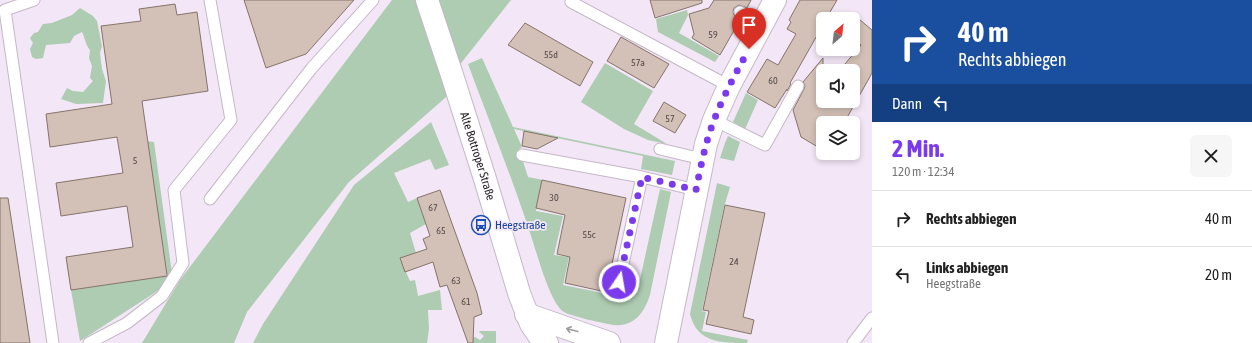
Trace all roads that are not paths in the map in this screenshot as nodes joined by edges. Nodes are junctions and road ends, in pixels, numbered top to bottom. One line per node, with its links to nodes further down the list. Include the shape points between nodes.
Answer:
1 (34, 0): 21 (lane, via 5,10)
2 (210, 0): 22 (lane, via 231,120 174,190 183,263 162,296 127,323)
3 (373, 0): 17 (lane, via 311,69)
4 (427, 0): 19 (street, Alte Bottroper Straße)
5 (775, 0): 8 (street)
6 (572, 2): 9 (lane)
7 (740, 12): 8 (lane)
8 (762, 24): 9 (street)
9 (729, 86): 11 (street)
10 (798, 86): 11 (lane, via 765,145)
11 (714, 120): 14 (street)
12 (660, 149): 14 (lane)
13 (522, 155): 15 (lane)
14 (702, 159): 16 (street)
15 (642, 177): 16 (lane); 18 (lane)
16 (696, 190): 26 (street)
17 (210, 199)
18 (619, 282)
19 (526, 314): 23 (street); 24 (street, Alte Bottroper Straße, via 540,337); 25 (street, one-way to 19)
20 (872, 318): 27 (lane)
21 (53, 343)
22 (89, 343)
23 (527, 343)
24 (547, 343)
25 (609, 343)
26 (666, 343)
27 (853, 343)

